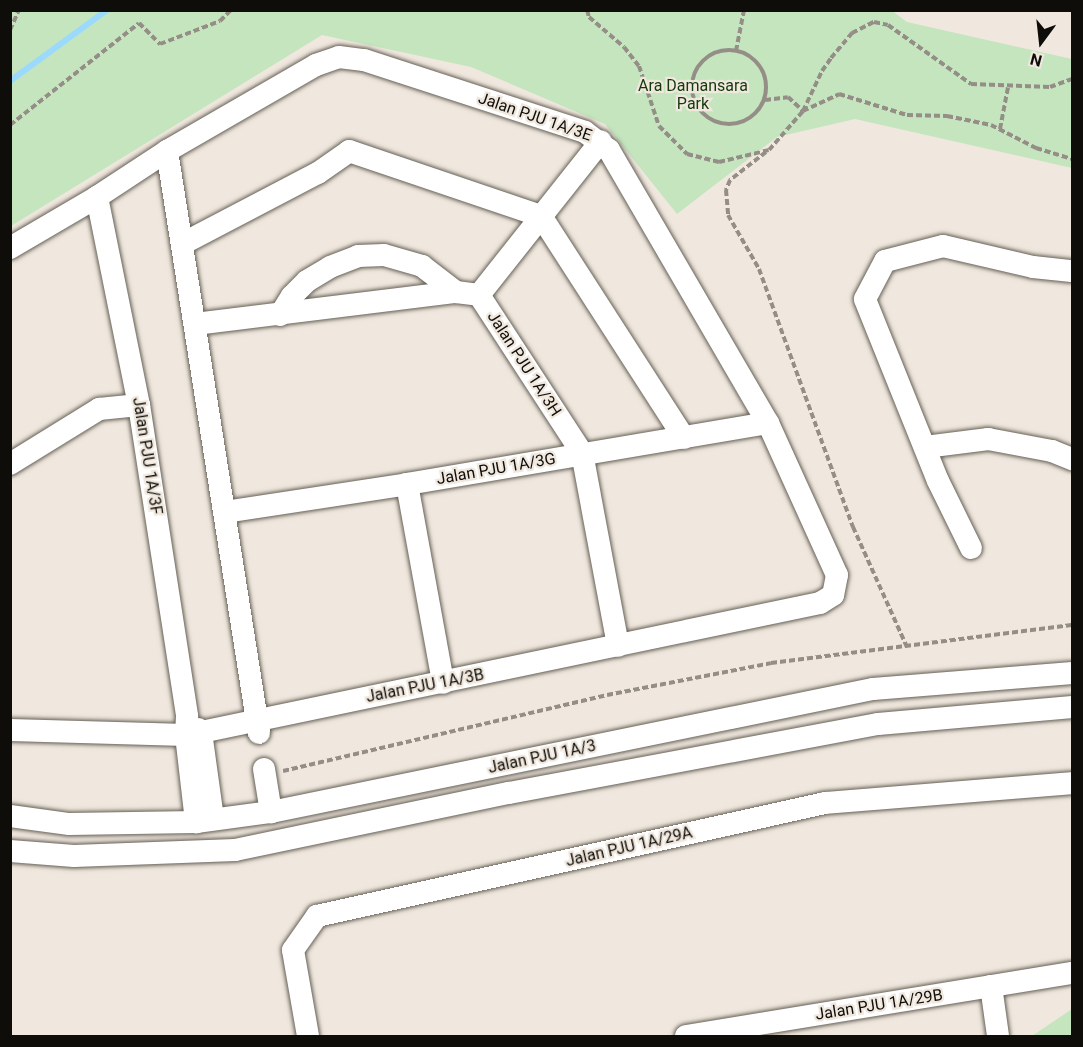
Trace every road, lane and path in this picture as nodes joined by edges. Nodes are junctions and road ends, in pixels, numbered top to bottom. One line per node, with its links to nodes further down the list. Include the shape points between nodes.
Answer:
1 (19, 10): 5 (path)
2 (231, 10): 11 (path, via 220,21 160,44 140,22)
3 (587, 10): 14 (path, via 639,66 659,126 687,154 719,162)
4 (744, 10): 6 (path)
5 (10, 30)
6 (736, 51): 9 (path, via 752,57 760,66 765,76); 9 (path, via 715,52 696,69 692,88 697,106 706,116 728,124 750,118)
7 (1072, 79): 8 (path, via 1050,87)
8 (1008, 87): 10 (path, via 971,84 888,25 874,22 852,33 831,58); 12 (path)
9 (765, 99): 10 (path, via 788,97)
10 (803, 111): 12 (path, via 839,94 907,115 947,116); 14 (path)
11 (10, 125)
12 (999, 129): 16 (path)
13 (601, 141): 15 (street, Jalan PJU 1A/3E, via 585,132 364,60 339,57 316,65); 18 (street); 27 (street, Jalan PJU 1A/3E)
14 (769, 150): 39 (path, via 730,180 726,190 728,215 759,269 853,527)
15 (167, 151): 17 (street, Jalan PJU 1A/3E); 19 (street)
16 (1072, 159)
17 (97, 197): 20 (street, Jalan PJU 1A/3E); 26 (street, Jalan PJU 1A/3F)
18 (541, 216): 19 (street, via 349,151 318,173); 23 (street); 28 (street)
19 (182, 244): 25 (street)
20 (10, 248)
21 (1072, 271): 29 (street, via 1033,267 943,246 885,261 865,299)
22 (456, 292): 23 (street, Jalan PJU 1A/3H); 24 (street, Jalan PJU 1A/3H); 24 (street, Jalan PJU 1A/3H, via 422,266 384,255 358,256 307,281)
23 (479, 295): 30 (street, Jalan PJU 1A/3H)
24 (280, 315): 25 (street, Jalan PJU 1A/3H)
25 (195, 324): 34 (street)
26 (139, 405): 32 (street, via 99,409); 44 (street, Jalan PJU 1A/3F)
27 (768, 423): 28 (street, Jalan PJU 1A/3G); 36 (street, Jalan PJU 1A/3E, via 837,574)
28 (684, 438): 30 (street, Jalan PJU 1A/3G)
29 (925, 447): 31 (street, via 988,439 1052,451); 35 (street)
30 (582, 453): 33 (street, Jalan PJU 1A/3G); 38 (street)
31 (1072, 459)
32 (10, 464)
33 (407, 484): 34 (street, Jalan PJU 1A/3G); 41 (street)
34 (225, 512): 43 (street)
35 (971, 548)
36 (833, 595): 38 (street, Jalan PJU 1A/3B, via 820,603)
37 (1072, 625): 39 (path)
38 (618, 646): 41 (street, Jalan PJU 1A/3B)
39 (907, 647): 46 (path, via 771,663 607,695)
40 (1072, 674): 48 (street, Jalan PJU 1A/3, via 873,689)
41 (443, 683): 43 (street, Jalan PJU 1A/3B)
42 (1072, 707): 51 (street, Jalan PJU 1A/3, via 878,724 509,793 235,850 74,856)
43 (259, 727): 44 (street, Jalan PJU 1A/3B)
44 (191, 728): 45 (street, Jalan PJU 1A/3B); 50 (street, Jalan PJU 1A/3F)
45 (10, 730)
46 (264, 772): 48 (street)
47 (1072, 783): 54 (street, Jalan PJU 1A/29A, via 825,803 317,916 293,950)
48 (271, 812): 50 (street, Jalan PJU 1A/3)
49 (10, 816): 50 (street, Jalan PJU 1A/3, via 69,824)
50 (205, 820)
51 (10, 850)
52 (1072, 973): 53 (street, Jalan PJU 1A/29B)
53 (991, 986): 55 (street, Jalan PJU 1A/29B); 56 (street)
54 (308, 1036)
55 (686, 1036)
56 (998, 1036)

